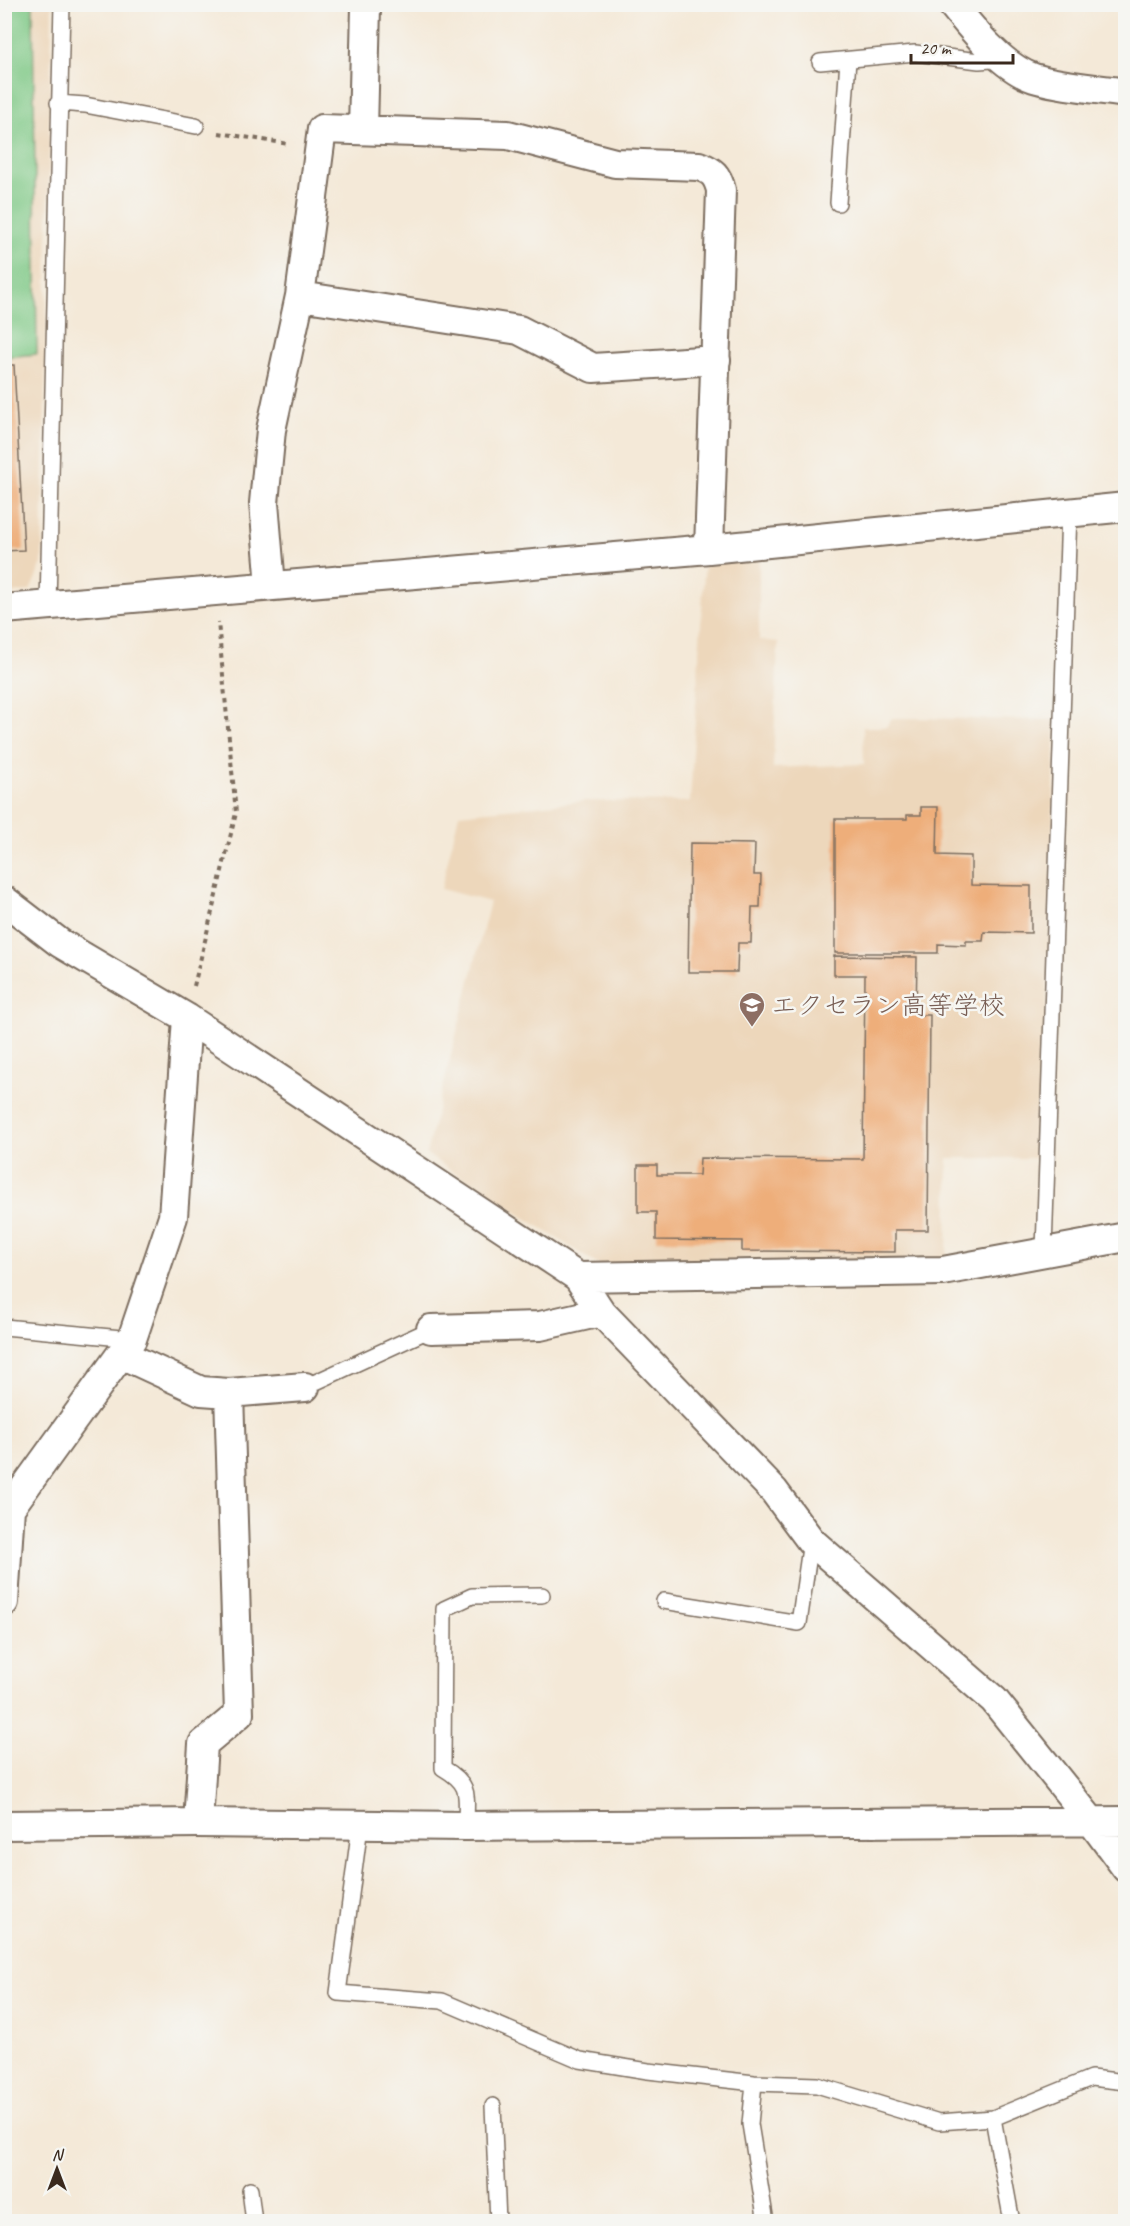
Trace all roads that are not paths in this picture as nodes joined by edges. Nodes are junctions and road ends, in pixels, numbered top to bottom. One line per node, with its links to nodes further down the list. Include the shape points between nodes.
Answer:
1 (62, 4): 8 (lane)
2 (952, 4): 4 (street, via 975,33)
3 (366, 8): 10 (street)
4 (1004, 59): 5 (lane, via 979,61 915,53); 7 (street, via 1032,78)
5 (848, 60): 6 (lane); 11 (lane)
6 (820, 62)
7 (1125, 93)
8 (58, 103): 9 (lane); 18 (lane)
9 (196, 126)
10 (363, 130): 12 (street, via 322,129); 13 (street, via 508,135 615,163 699,166 710,170 718,177 721,190)
11 (838, 202)
12 (300, 296): 13 (street, via 519,330 593,368); 17 (street, via 270,440 264,503)
13 (716, 360): 16 (street)
14 (1125, 507): 15 (street)
15 (1069, 512): 16 (street); 23 (lane)
16 (709, 549): 17 (street)
17 (271, 586): 18 (street)
18 (48, 605): 19 (street)
19 (4, 609)
20 (4, 900): 21 (street, via 60,943)
21 (187, 1018): 24 (street); 28 (street, via 173,1217)
22 (1125, 1236): 23 (street)
23 (1044, 1250): 24 (street, via 943,1271)
24 (578, 1277): 25 (street)
25 (601, 1312): 27 (street, via 540,1326); 32 (street, via 774,1491)
26 (4, 1327): 28 (lane)
27 (430, 1329): 29 (lane)
28 (127, 1346): 30 (street, via 201,1391); 31 (street)
29 (305, 1387): 30 (street)
30 (229, 1393): 38 (street, via 239,1714 203,1744)
31 (10, 1499): 35 (street)
32 (811, 1541): 34 (lane, via 799,1623); 37 (street, via 994,1700)
33 (542, 1596): 41 (lane, via 472,1596 444,1609 443,1768 460,1779 466,1795)
34 (664, 1601)
35 (4, 1602)
36 (1125, 1821): 37 (street)
37 (1092, 1822): 41 (street); 42 (street)
38 (198, 1823): 39 (street); 40 (street)
39 (4, 1825)
40 (360, 1826): 41 (street); 44 (lane, via 339,1994 442,2001 580,2060)
41 (466, 1826)
42 (1125, 1868)
43 (1125, 2082): 46 (lane, via 1090,2078)
44 (754, 2083): 46 (lane, via 817,2085 939,2122); 50 (lane, via 750,2124)
45 (493, 2106): 49 (lane)
46 (993, 2118): 51 (lane)
47 (250, 2190): 48 (lane)
48 (254, 2222)
49 (498, 2222)
50 (766, 2222)
51 (1012, 2222)

